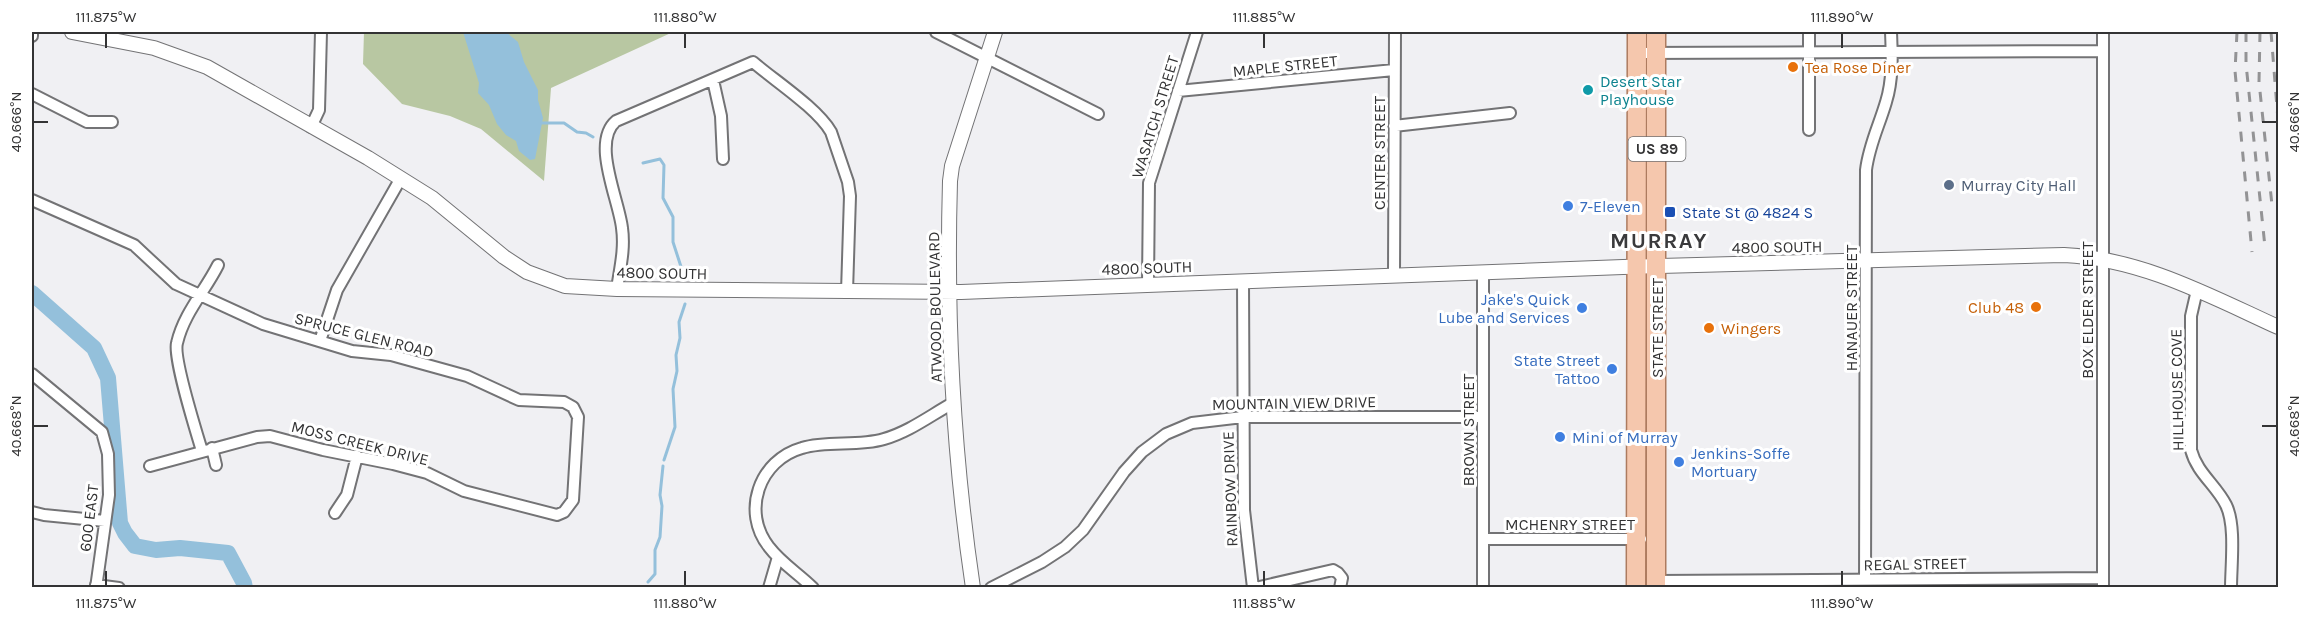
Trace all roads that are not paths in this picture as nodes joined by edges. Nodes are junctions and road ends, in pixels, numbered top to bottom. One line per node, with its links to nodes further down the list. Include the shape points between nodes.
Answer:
1 (32, 32): 13 (street)
2 (72, 32): 28 (street, 4800 SOUTH, via 154,48 193,61)
3 (321, 32): 28 (street, via 319,110)
4 (936, 32): 19 (street)
5 (995, 32): 19 (street, ATWOOD BOULEVARD)
6 (1197, 32): 22 (street, WASATCH STREET)
7 (1395, 32): 20 (street, CENTER STREET)
8 (1637, 32): 16 (main road, STATE STREET / US 89)
9 (1656, 32): 17 (main road, STATE STREET / US 89)
10 (1809, 32): 18 (street)
11 (1890, 32): 14 (street, HANAUER STREET)
12 (2103, 32): 15 (street, BOX ELDER STREET)
13 (32, 36)
14 (1891, 51): 15 (street); 18 (street); 34 (street, HANAUER STREET, via 1888,94 1867,161)
15 (2103, 51): 33 (street, BOX ELDER STREET)
16 (1637, 52): 17 (street); 36 (main road, STATE STREET / US 89)
17 (1656, 52): 18 (street); 37 (main road, STATE STREET / US 89)
18 (1809, 52): 29 (street)
19 (987, 57): 25 (street); 45 (street, ATWOOD BOULEVARD, via 952,166)
20 (1394, 70): 22 (street, MAPLE STREET); 27 (street, CENTER STREET)
21 (713, 80): 30 (street, via 721,116); 42 (street, via 616,121 606,134 608,172 623,230); 44 (street, via 753,62 810,109 831,132 850,196)
22 (1178, 92): 41 (street, WASATCH STREET, via 1149,188)
23 (32, 94): 26 (street, via 87,122)
24 (1510, 112): 27 (street)
25 (1098, 114)
26 (112, 122)
27 (1394, 126): 39 (street, CENTER STREET)
28 (311, 127): 31 (street, 4800 SOUTH)
29 (1809, 130)
30 (723, 159)
31 (401, 178): 42 (street, 4800 SOUTH, via 527,272 565,286); 48 (street, via 340,284)
32 (32, 200): 46 (street, SPRUCE GLEN ROAD, via 134,245 171,280)
33 (2102, 259): 34 (street, 4800 SOUTH, via 2064,255); 43 (street, 4800 SOUTH, via 2140,267); 65 (street, BOX ELDER STREET)
34 (1867, 262): 37 (street, 4800 SOUTH); 67 (street, HANAUER STREET)
35 (218, 265): 46 (street)
36 (1636, 267): 37 (street, 4800 SOUTH); 38 (street, 4800 SOUTH); 62 (main road, STATE STREET / US 89)
37 (1658, 267): 63 (main road, STATE STREET / US 89)
38 (1483, 273): 39 (street, 4800 SOUTH); 52 (street, BROWN STREET)
39 (1394, 275): 40 (street, 4800 SOUTH)
40 (1243, 281): 41 (street, 4800 SOUTH); 51 (street, RAINBOW DRIVE)
41 (1148, 285): 45 (street, 4800 SOUTH)
42 (617, 289): 44 (street, 4800 SOUTH)
43 (2197, 290): 47 (street, 4800 SOUTH); 78 (street, HILLHOUSE COVE, via 2191,316 2192,450 2198,467 2227,507 2231,526)
44 (847, 292): 45 (street, 4800 SOUTH)
45 (950, 292): 50 (street, ATWOOD BOULEVARD)
46 (201, 295): 48 (street, SPRUCE GLEN ROAD, via 263,324); 53 (street, via 192,306 176,347)
47 (2278, 327)
48 (320, 341): 57 (street, SPRUCE GLEN ROAD, via 467,376 519,400 564,402 573,407 578,421 574,496)
49 (32, 374): 60 (street, 600 EAST, via 102,432 108,454)
50 (953, 403): 64 (street, via 905,432 865,443 802,448 772,465 759,486 756,512 763,539); 72 (street, ATWOOD BOULEVARD)
51 (1243, 417): 52 (street, MOUNTAIN VIEW DRIVE); 73 (street, MOUNTAIN VIEW DRIVE, via 1192,423 1154,442 1132,461 1075,539 1042,562); 74 (street, RAINBOW DRIVE, via 1244,520)
52 (1483, 417): 61 (street, BROWN STREET)
53 (207, 450): 54 (street, MOSS CREEK DRIVE, via 266,436); 55 (street); 56 (street, MOSS CREEK DRIVE)
54 (357, 456): 57 (street, MOSS CREEK DRIVE, via 419,471 464,491 549,514); 59 (street, via 347,495)
55 (216, 465)
56 (150, 466)
57 (567, 510)
58 (32, 512): 60 (street)
59 (335, 513)
60 (105, 520): 68 (street, 600 EAST)
61 (1483, 539): 62 (street, MCHENRY STREET); 76 (street, BROWN STREET)
62 (1636, 539): 63 (street, MCHENRY STREET); 77 (main road, STATE STREET / US 89)
63 (1656, 539): 66 (main road, STATE STREET / US 89)
64 (778, 557): 70 (street); 71 (street)
65 (2103, 583): 67 (street, REGAL STREET)
66 (1656, 584): 67 (street, REGAL STREET)
67 (1865, 584)
68 (96, 586): 69 (street)
69 (119, 588)
70 (769, 588)
71 (813, 588)
72 (974, 588)
73 (991, 588)
74 (1254, 588): 75 (street, via 1333,570 1342,578)
75 (1340, 588)
76 (1483, 588)
77 (1636, 588)
78 (2231, 588)

